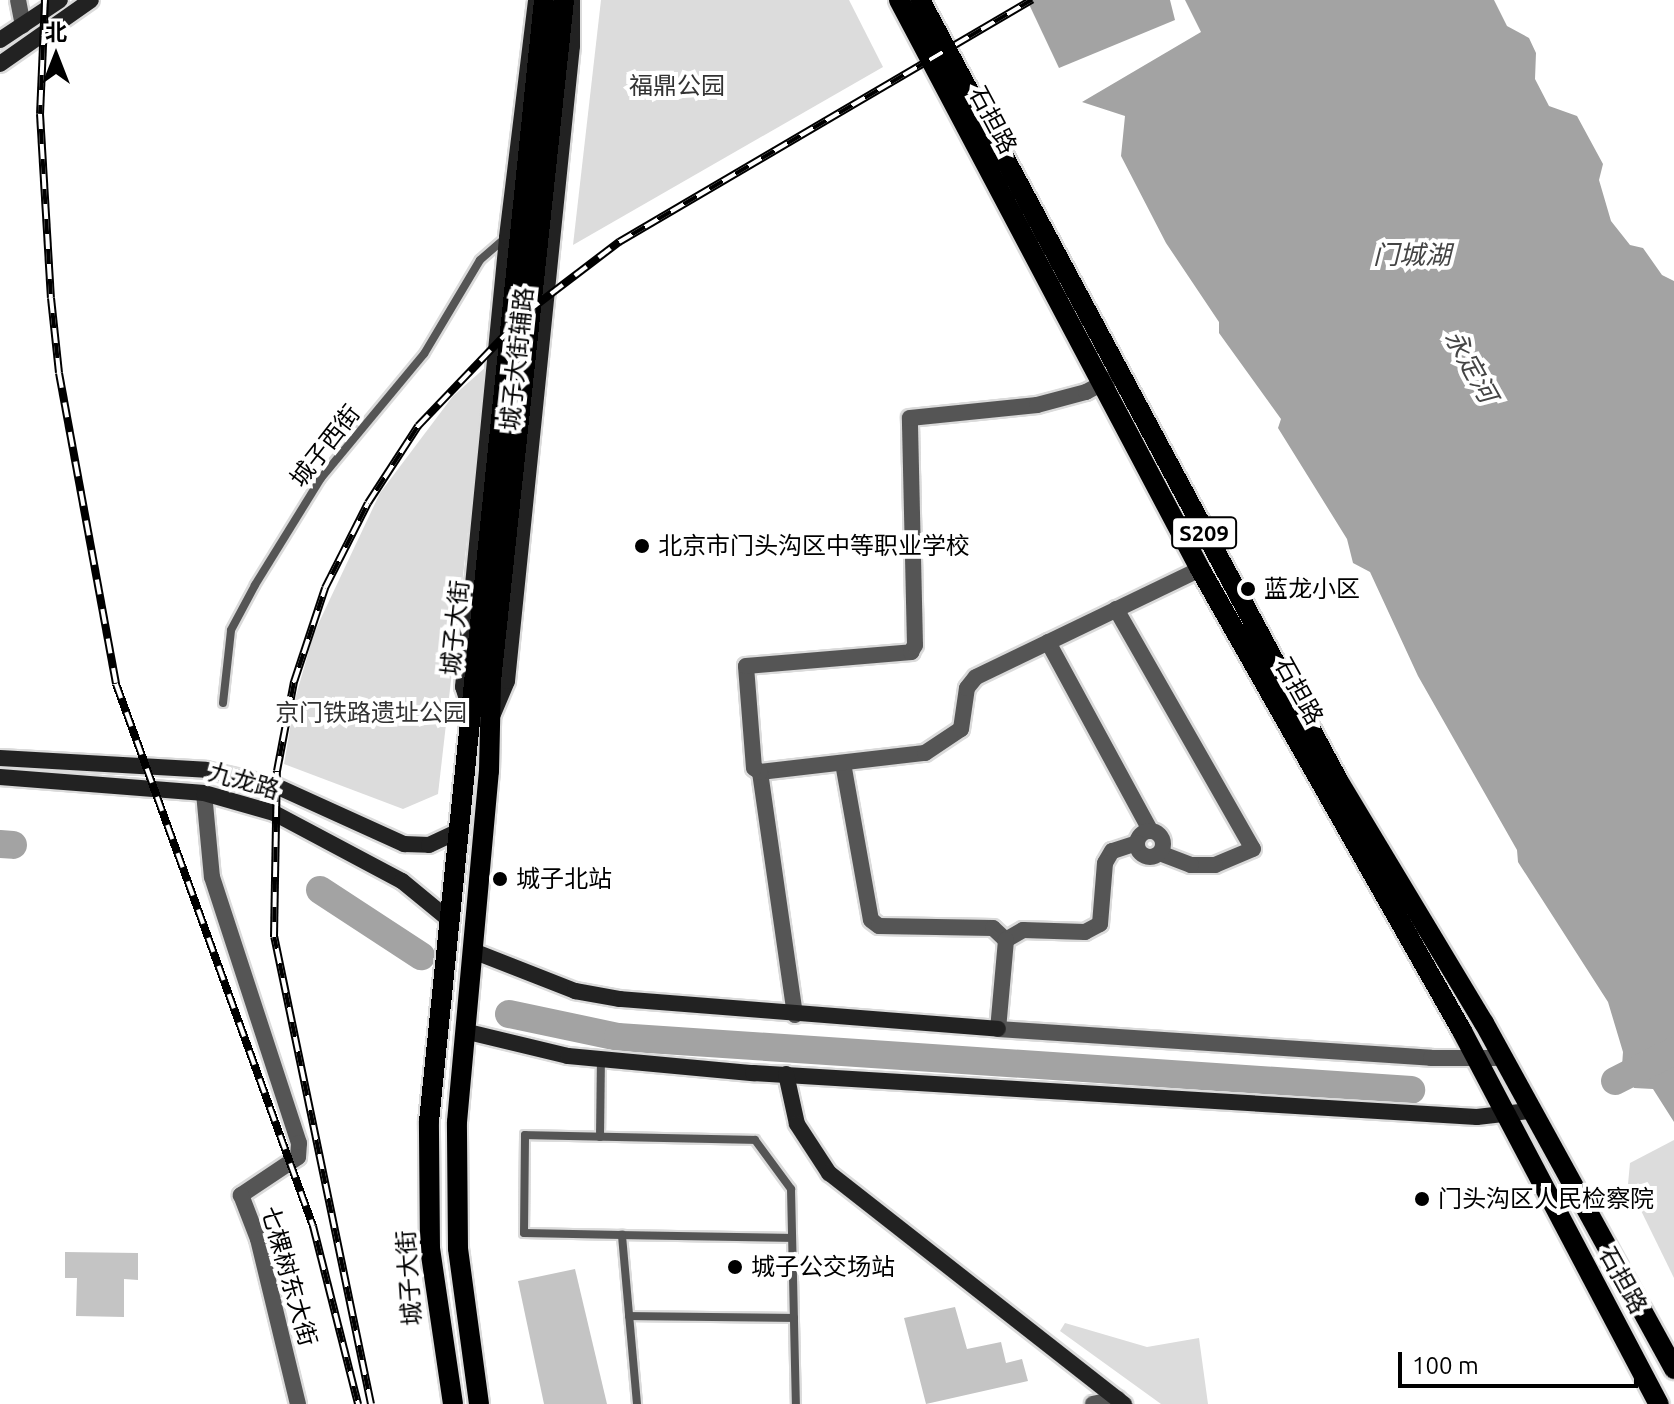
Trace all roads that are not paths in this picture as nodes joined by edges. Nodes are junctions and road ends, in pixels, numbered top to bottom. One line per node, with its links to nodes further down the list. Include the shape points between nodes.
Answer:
1 (18, 0): 10 (street)
2 (60, 0): 10 (street)
3 (91, 0): 12 (street)
4 (537, 0): 13 (street, 城子大街辅路)
5 (544, 0): 19 (main road, 城子大街)
6 (564, 0): 19 (main road, 城子大街)
7 (572, 0): 19 (street, 城子大街辅路, via 572,46 507,681)
8 (899, 0): 14 (main road, 石担路 / S209)
9 (920, 0): 14 (main road, 石担路 / S209)
10 (23, 26): 11 (street)
11 (0, 40)
12 (0, 64)
13 (507, 237): 18 (lane, 城子西街, via 480,260 424,354 321,478 272,558 231,630); 19 (street, 城子大街辅路, via 463,687)
14 (1111, 379): 15 (main road, 石担路 / S209); 22 (street, via 1037,405 910,418 915,645 911,652 746,666 754,768); 36 (main road, 石担路 / S209)
15 (1200, 569): 16 (street); 35 (main road, 石担路 / S209)
16 (1116, 609): 17 (street); 28 (street, via 1253,849 1215,865 1191,865)
17 (1048, 642): 21 (street, via 976,677 967,688 961,729 948,740 925,753); 25 (street)
18 (223, 703)
19 (482, 718): 26 (main road, 城子大街); 31 (main road, 城子大街)
20 (0, 758): 26 (street, 九龙路, via 206,770 276,786 404,844 429,845)
21 (843, 763): 22 (street); 30 (street, via 871,920 879,926 993,928)
22 (760, 772): 32 (street)
23 (0, 777): 24 (street, 九龙路)
24 (204, 793): 29 (street, 九龙路, via 274,813 333,841 402,881); 48 (street, 七棵树东大街, via 212,877 299,1143 298,1157 241,1195 258,1239)
25 (1150, 830): 27 (street); 28 (street, via 1163,840)
26 (459, 831): 29 (main road, 城子大街)
27 (1137, 843): 28 (street, via 1144,856); 30 (street, via 1112,851 1105,863 1100,924 1085,932 1023,930)
28 (1160, 853)
29 (447, 918): 49 (main road, 城子大街, via 429,1121 430,1248)
30 (1006, 940): 33 (street)
31 (473, 951): 32 (street, via 575,991); 34 (main road, 城子大街)
32 (795, 1015): 33 (street)
33 (998, 1029): 35 (street)
34 (464, 1031): 37 (street); 50 (main road, 城子大街, via 457,1122 458,1248)
35 (1475, 1058): 36 (street); 40 (main road, 石担路 / S209)
36 (1501, 1058): 39 (main road, 石担路 / S209)
37 (601, 1059): 38 (street); 41 (lane)
38 (786, 1074): 40 (street); 47 (street, via 797,1124 829,1173)
39 (1529, 1111): 40 (street); 46 (main road, 石担路 / S209)
40 (1504, 1116): 54 (main road, 石担路 / S209)
41 (600, 1137): 42 (lane, via 525,1135 524,1233); 43 (lane, via 755,1140 791,1189)
42 (622, 1235): 43 (lane); 44 (lane)
43 (792, 1238): 45 (lane)
44 (629, 1316): 45 (lane); 51 (lane)
45 (794, 1318): 52 (lane)
46 (1674, 1369)
47 (1120, 1401): 53 (street)
48 (298, 1404)
49 (453, 1404)
50 (479, 1404)
51 (637, 1404)
52 (796, 1404)
53 (1093, 1404)
54 (1659, 1404)

